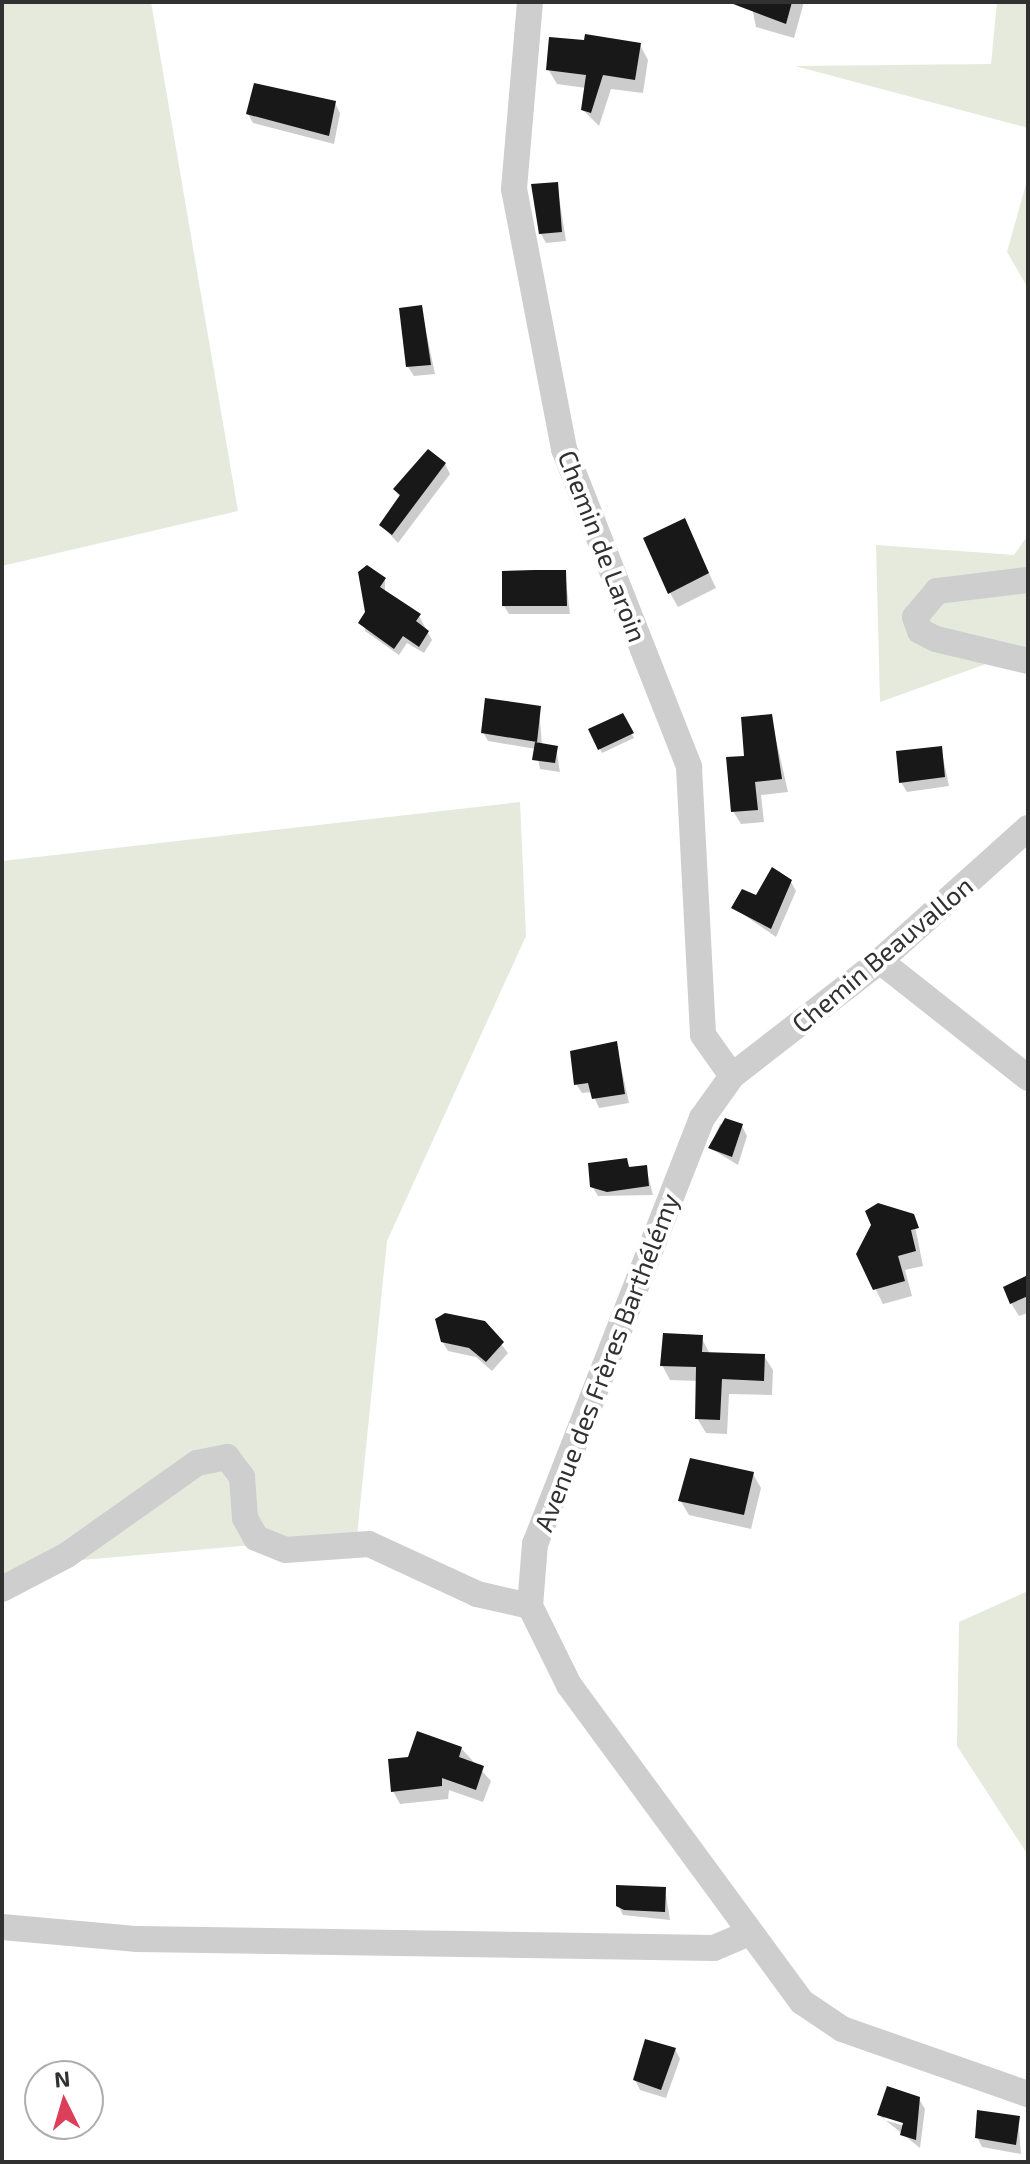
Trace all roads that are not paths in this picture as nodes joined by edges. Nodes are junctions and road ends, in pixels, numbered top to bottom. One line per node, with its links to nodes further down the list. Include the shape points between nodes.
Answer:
1 (530, 2): 6 (street, Chemin de Laroin, via 514,189 564,449 689,767 703,1035)
2 (1028, 580): 3 (street, via 937,591 918,605 915,617 920,631 936,639)
3 (1028, 661)
4 (1028, 828): 5 (street, Chemin Beauvallon)
5 (880, 961): 6 (street, Chemin Beauvallon); 7 (street)
6 (732, 1076): 9 (street, Avenue des Frères Barthélémy, via 702,1118 535,1544)
7 (1028, 1078)
8 (2, 1589): 9 (street, via 67,1555 197,1463 227,1457 242,1477 245,1518 256,1538 285,1550 369,1544 477,1594)
9 (530, 1606): 11 (street, via 569,1685 720,1882)
10 (2, 1927): 11 (street, via 137,1939 714,1948)
11 (750, 1933): 12 (street, via 791,1991 842,2029)
12 (1028, 2094)

